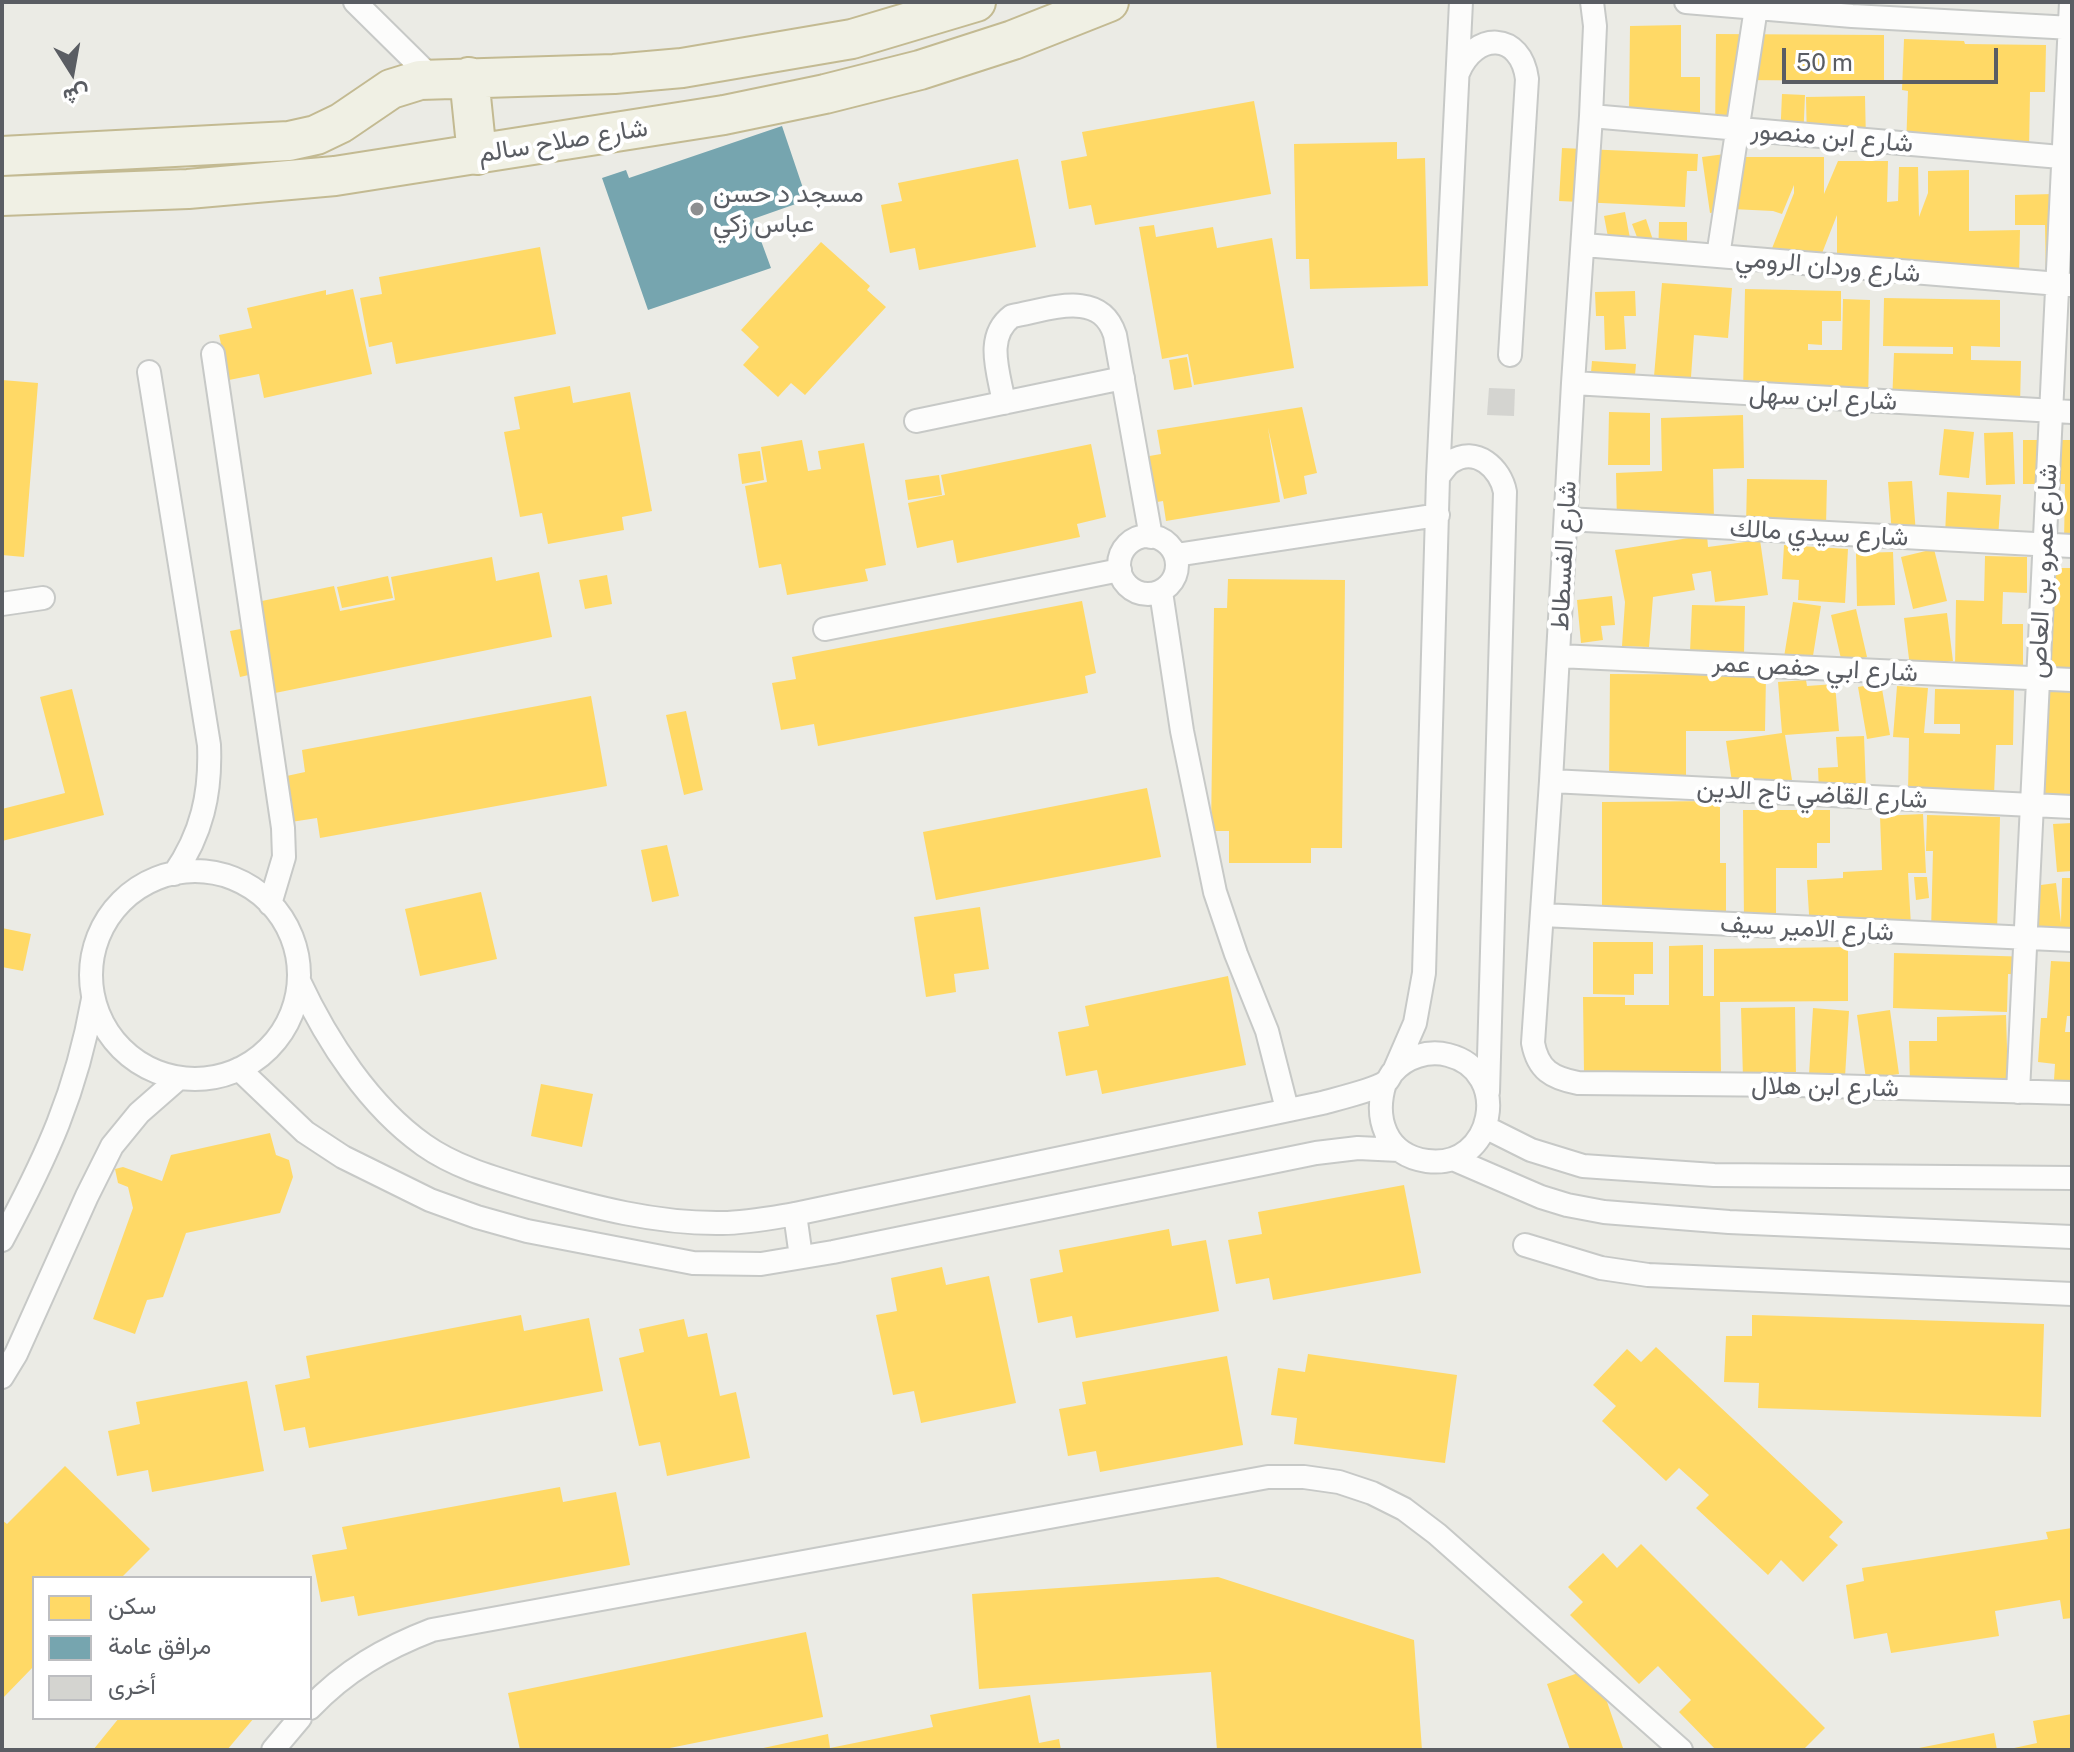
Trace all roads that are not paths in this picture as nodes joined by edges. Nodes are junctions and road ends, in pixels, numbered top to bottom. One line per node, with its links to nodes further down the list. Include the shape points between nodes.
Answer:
1 (355, 2): 12 (street)
2 (976, 2): 12 (highway, via 852,39 682,68)
3 (1109, 2): 15 (highway, شارع صلاح سالم, via 1013,40 825,94)
4 (1461, 2): 11 (street)
5 (1592, 2): 13 (street, شارع الفسطاط)
6 (1686, 2): 8 (street)
7 (2071, 2): 10 (street, شارع عمرو بن العاص)
8 (1756, 8): 9 (street); 14 (street)
9 (1853, 9): 10 (street)
10 (2071, 28): 17 (street, شارع عمرو بن العاص)
11 (1458, 73): 23 (street, via 1471,51 1496,42 1519,54 1526,66); 30 (street)
12 (451, 78): 15 (highway); 16 (highway, via 391,89 341,123 289,141)
13 (1591, 116): 14 (street, شارع ابن منصور); 19 (street, شارع الفسطاط)
14 (1736, 129): 17 (street, شارع ابن منصور); 20 (street)
15 (477, 155): 18 (highway, شارع صلاح سالم, via 335,176 188,189)
16 (2, 156)
17 (2068, 158): 21 (street, شارع عمرو بن العاص)
18 (2, 196)
19 (1584, 245): 20 (street, شارع وردان الرومي); 26 (street, شارع الفسطاط)
20 (1718, 256): 21 (street, شارع وردان الرومي)
21 (2064, 285): 28 (street, شارع عمرو بن العاص)
22 (213, 354): 49 (street, via 283,828 284,857)
23 (1510, 355)
24 (149, 372): 48 (street, via 209,745 200,826)
25 (1123, 378): 27 (street); 27 (street, via 1112,324 1096,308 1076,305 1012,316 995,341); 33 (street)
26 (1573, 383): 28 (street, شارع ابن سهل); 32 (street, شارع الفسطاط)
27 (1004, 403): 29 (street)
28 (2062, 412): 34 (street, شارع عمرو بن العاص)
29 (916, 421)
30 (1438, 477): 31 (street); 61 (street, via 1460,458 1483,460 1500,475 1505,492)
31 (1438, 515): 36 (street); 56 (street, via 1424,973 1415,1023)
32 (1566, 519): 34 (street, شارع سيدي مالك); 42 (street, شارع الفسطاط)
33 (1151, 537): 36 (street); 37 (street, via 1141,537 1124,550)
34 (2044, 545): 35 (street, شارع سيدي مالك); 43 (street, شارع عمرو بن العاص)
35 (2072, 546)
36 (1176, 555): 38 (street, via 1175,576)
37 (1120, 570): 38 (street, via 1123,580 1140,593); 41 (street)
38 (1161, 592): 62 (street, via 1215,892 1267,1031)
39 (43, 598): 40 (street)
40 (2, 604)
41 (825, 629)
42 (1558, 656): 43 (street, شارع ابي حفص عمر); 45 (street, شارع الفسطاط)
43 (2038, 678): 44 (street, شارع ابي حفص عمر); 46 (street, شارع عمرو بن العاص)
44 (2072, 680)
45 (1551, 781): 46 (street, شارع القاضي تاج الدين); 50 (street, شارع الفسطاط)
46 (2032, 805): 47 (street, شارع القاضي تاج الدين); 51 (street, شارع عمرو بن العاص)
47 (2072, 807)
48 (174, 874): 49 (street, via 216,874 245,885); 54 (street, via 137,889 108,918 92,956)
49 (270, 904): 53 (street, via 293,939)
50 (1542, 915): 51 (street, شارع الامير سيف); 58 (street, شارع الفسطاط, via 1536,1059 1546,1073)
51 (2026, 938): 52 (street, شارع الامير سيف); 59 (street, شارع عمرو بن العاص)
52 (2072, 940)
53 (299, 981): 55 (street, via 281,1033); 67 (street, via 314,1014 375,1100 425,1145 468,1168 639,1217 724,1224)
54 (93, 998): 57 (street, via 99,1018 124,1052 159,1073); 69 (street, via 64,1113)
55 (239, 1069): 57 (street, via 200,1079); 71 (street, via 305,1132 343,1157 477,1217 693,1263 761,1264)
56 (1390, 1076): 61 (street, via 1420,1055 1450,1055 1475,1071); 62 (street, via 1322,1103); 64 (street, via 1380,1100 1380,1119)
57 (179, 1078): 73 (street, via 112,1146)
58 (1578, 1083): 59 (street, شارع ابن هلال)
59 (2018, 1092): 60 (street, شارع ابن هلال)
60 (2072, 1093)
61 (1488, 1097): 63 (street)
62 (1287, 1109): 67 (street)
63 (1485, 1127): 65 (street, via 1467,1151); 66 (street, via 1531,1150 1583,1166 1727,1175)
64 (1399, 1150): 65 (street, via 1425,1161); 71 (street, via 1316,1153)
65 (1453, 1159): 68 (street, via 1541,1197 1604,1212)
66 (2072, 1178)
67 (795, 1214): 71 (street)
68 (2072, 1237)
69 (2, 1240)
70 (1525, 1245): 72 (street, via 1601,1268 1648,1275)
71 (801, 1257)
72 (2072, 1294)
73 (2, 1377)
74 (312, 1706): 77 (street, via 360,1664 395,1644 458,1623 1256,1479 1304,1477 1372,1493 1422,1521)
75 (298, 1720): 76 (street)
76 (273, 1750)
77 (1681, 1750)

